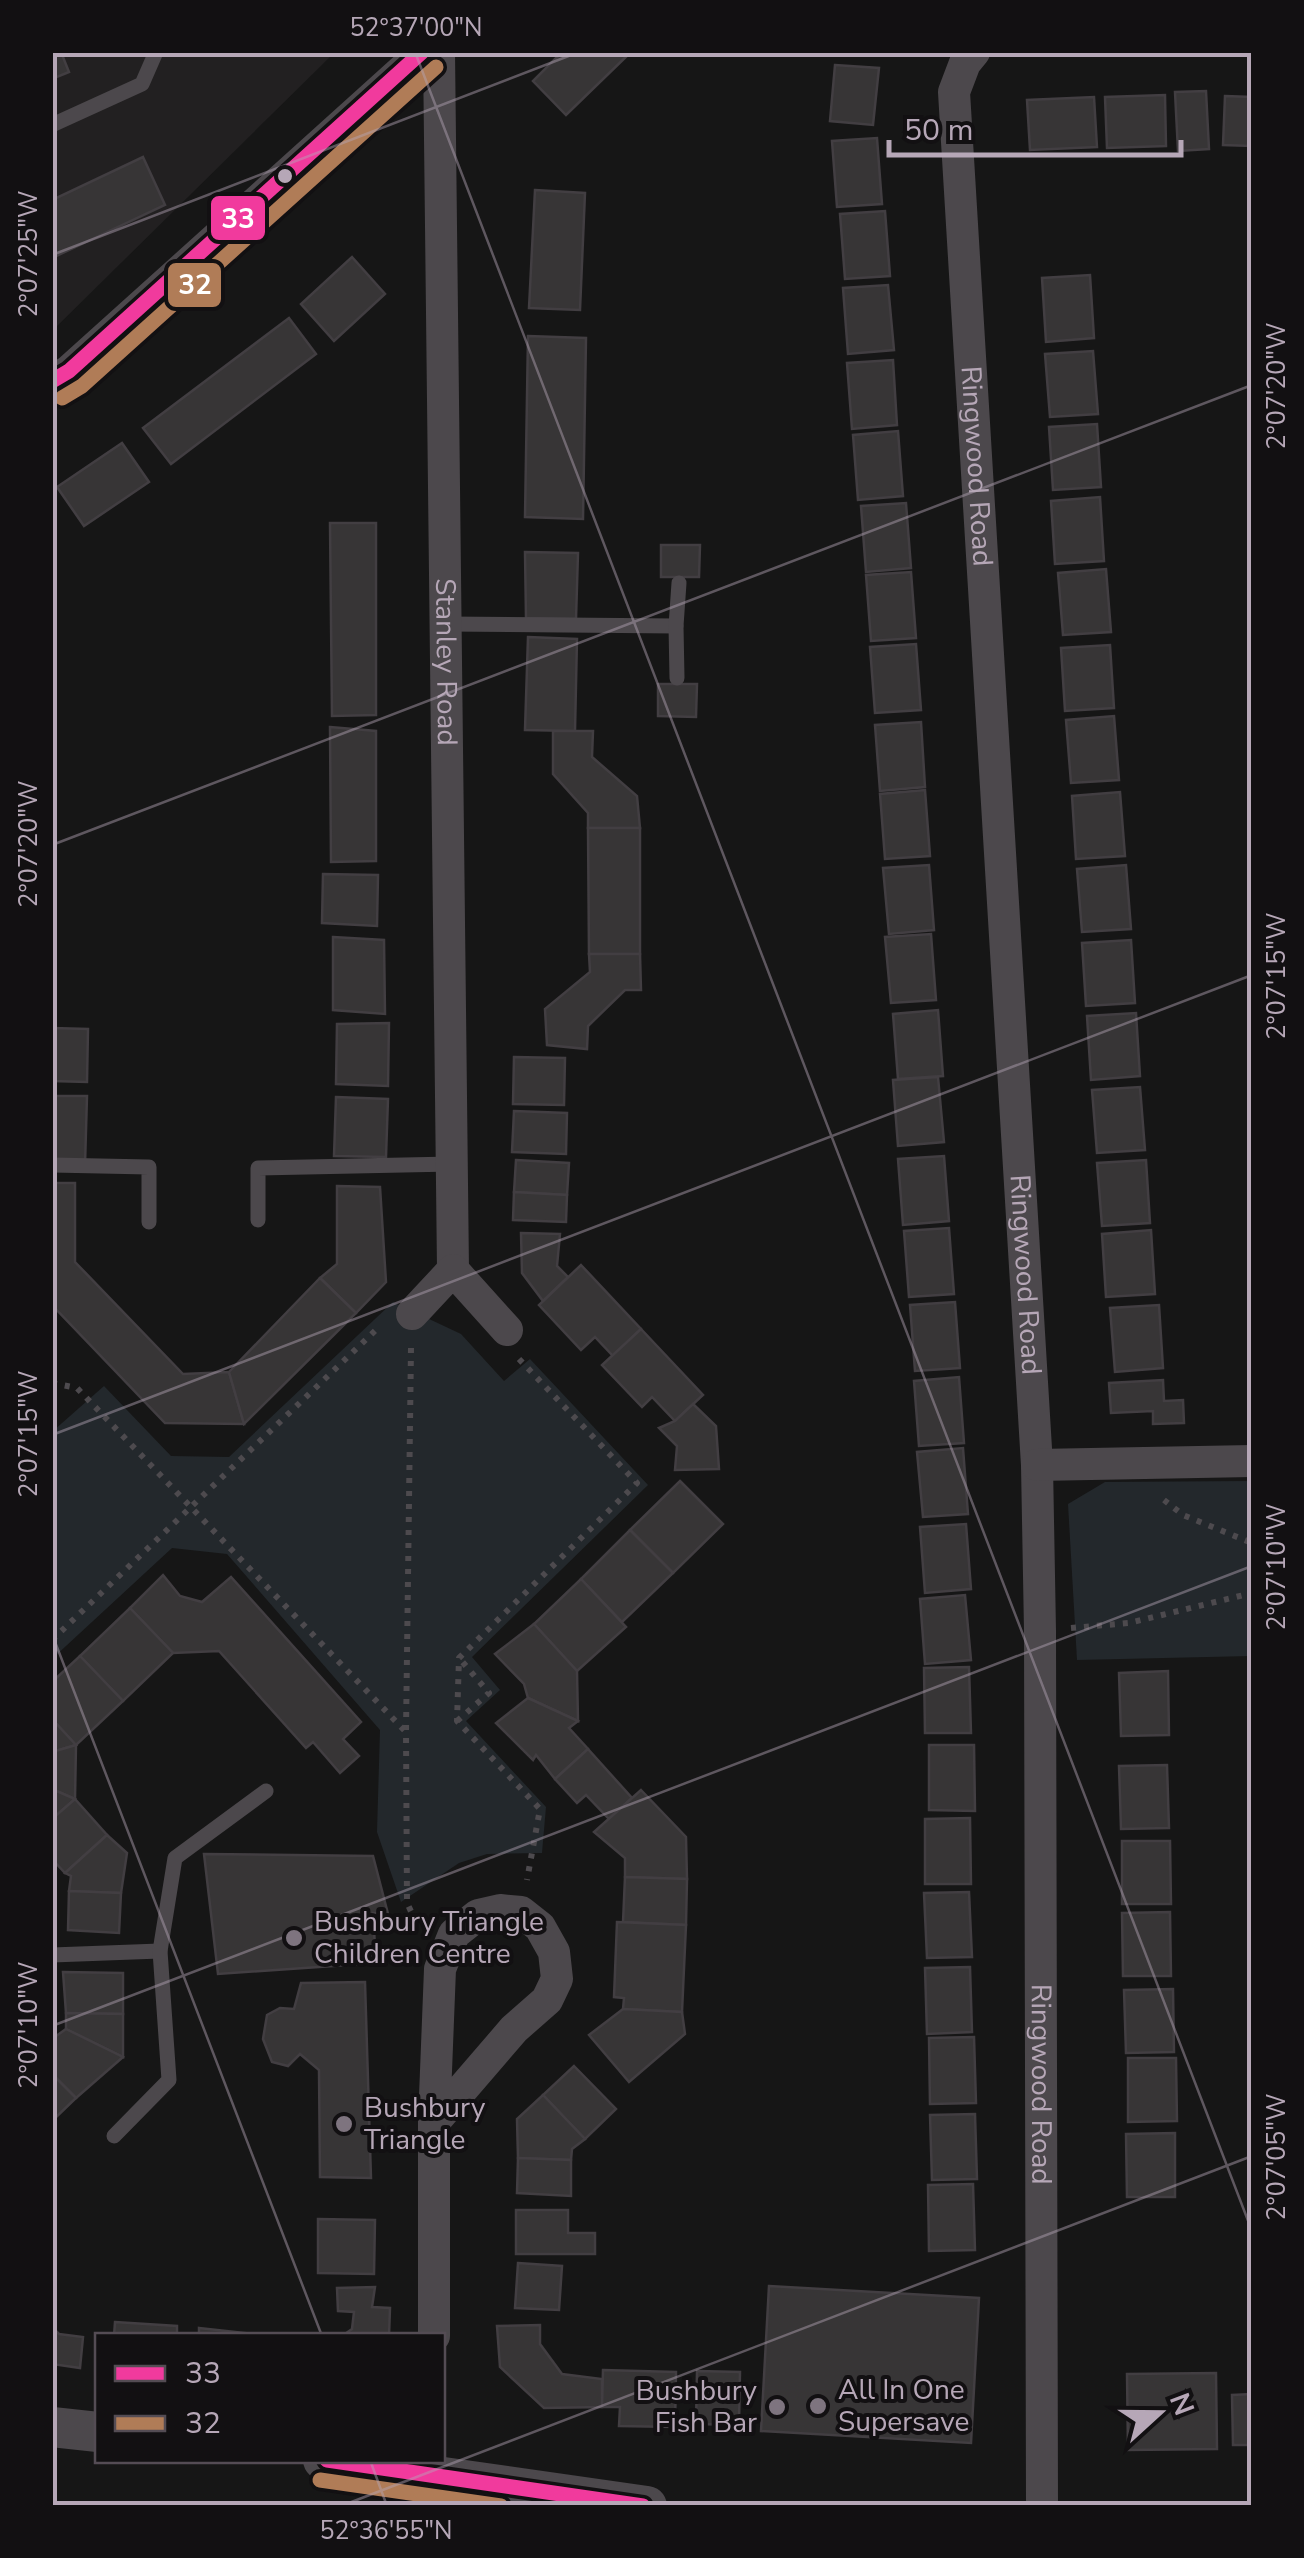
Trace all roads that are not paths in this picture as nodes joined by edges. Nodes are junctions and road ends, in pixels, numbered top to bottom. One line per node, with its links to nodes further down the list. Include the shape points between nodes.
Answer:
1 (156, 52): 5 (lane, via 142,84)
2 (423, 52): 6 (street)
3 (438, 52): 8 (street, Stanley Road)
4 (974, 52): 19 (street, Ringwood Road, via 954,92)
5 (52, 125)
6 (52, 380)
7 (680, 583): 9 (lane)
8 (446, 624): 9 (lane); 11 (street, Stanley Road)
9 (676, 626): 10 (lane)
10 (677, 678)
11 (452, 1164): 13 (lane, via 258,1168); 15 (street, Stanley Road)
12 (52, 1165): 14 (lane, via 148,1167)
13 (258, 1220)
14 (149, 1222)
15 (454, 1270): 16 (street); 17 (street)
16 (412, 1314)
17 (507, 1330)
18 (1252, 1461): 19 (street)
19 (1037, 1465): 31 (street, Ringwood Road)
20 (266, 1792): 21 (lane, via 175,1858)
21 (160, 1951): 22 (lane); 24 (lane, via 168,2080)
22 (52, 1955)
23 (434, 2122): 23 (street, via 440,1969 454,1934 478,1915 521,1912 540,1927 554,1952 557,1979 546,2000); 25 (street)
24 (114, 2136)
25 (434, 2333)
26 (52, 2426): 27 (street)
27 (95, 2432)
28 (340, 2463): 29 (street)
29 (433, 2480): 30 (street)
30 (647, 2506)
31 (1042, 2506)

